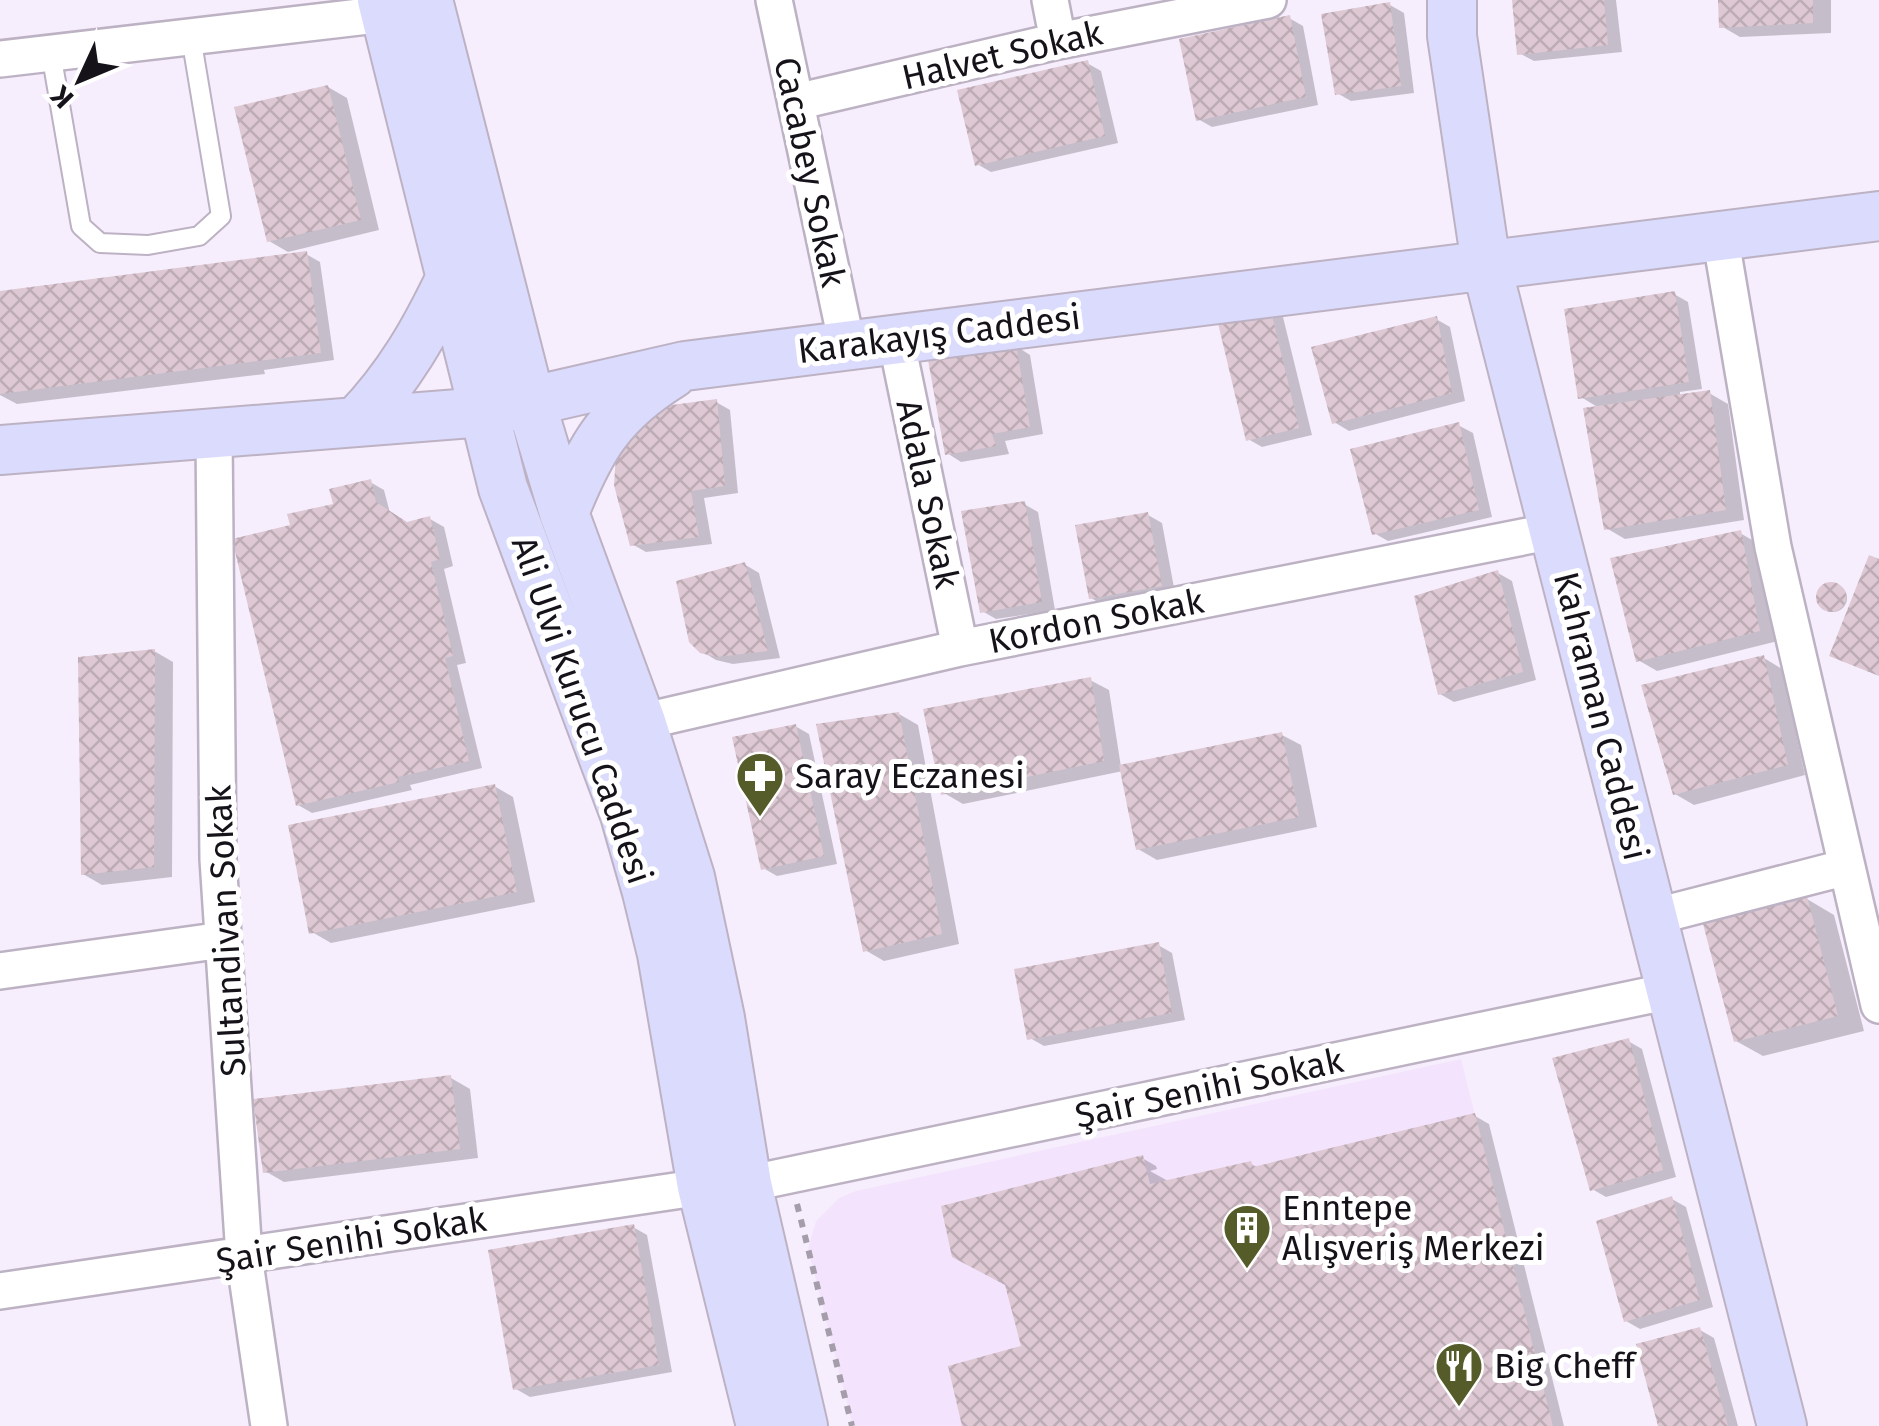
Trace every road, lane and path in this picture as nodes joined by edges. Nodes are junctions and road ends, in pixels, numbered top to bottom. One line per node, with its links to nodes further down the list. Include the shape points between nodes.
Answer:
1 (774, 0): 10 (street, Cacabey Sokak)
2 (1050, 0): 7 (street)
3 (1268, 0): 7 (street, Halvet Sokak)
4 (1452, 0): 13 (street, Kahraman Caddesi)
5 (398, 5): 6 (street); 14 (street, Ali Ulvi Kurucu Caddesi); 18 (street, Ali Ulvi Kurucu Caddesi)
6 (191, 37): 8 (street); 8 (lane, via 221,216 199,236 148,244 100,243 81,226)
7 (1058, 42): 10 (street, Halvet Sokak)
8 (51, 53): 9 (street)
9 (0, 59)
10 (796, 102): 16 (street, Cacabey Sokak)
11 (1879, 216): 12 (street, Karakayış Caddesi)
12 (1720, 235): 13 (street, Karakayış Caddesi); 27 (street, via 1774,547)
13 (1486, 264): 15 (street, Karakayış Caddesi); 24 (street, Kahraman Caddesi)
14 (452, 275): 19 (street, Ali Ulvi Kurucu Caddesi); 20 (street, via 416,348)
15 (896, 339): 16 (street, Karakayış Caddesi); 25 (street, Adala Sokak)
16 (846, 345): 17 (street, Karakayış Caddesi)
17 (686, 366): 18 (street, Karakayış Caddesi); 23 (street, via 637,396 608,427 584,462)
18 (530, 400): 19 (street, Karakayış Caddesi); 23 (street, Ali Ulvi Kurucu Caddesi)
19 (484, 412): 20 (street, Karakayış Caddesi); 33 (street, Ali Ulvi Kurucu Caddesi, via 503,488 625,815 662,954)
20 (356, 422): 21 (street, Karakayış Caddesi)
21 (214, 434): 22 (street, Karakayış Caddesi); 29 (street, Sultandivan Sokak)
22 (0, 450)
23 (564, 513): 26 (street, Ali Ulvi Kurucu Caddesi)
24 (1553, 531): 25 (street, Kordon Sokak); 28 (street, Kahraman Caddesi)
25 (960, 648): 26 (street, Kordon Sokak)
26 (641, 722): 33 (street, Ali Ulvi Kurucu Caddesi, via 690,876)
27 (1847, 867): 28 (street); 32 (street)
28 (1653, 917): 31 (street, Kahraman Caddesi)
29 (223, 940): 30 (street); 34 (street, Sultandivan Sokak)
30 (0, 971)
31 (1670, 991): 33 (street, Şair Senihi Sokak); 40 (street, Kahraman Caddesi)
32 (1879, 1005)
33 (746, 1182): 34 (street, Şair Senihi Sokak); 37 (street, Ali Ulvi Kurucu Caddesi); 38 (street, Ali Ulvi Kurucu Caddesi); 39 (path)
34 (244, 1256): 35 (street, Şair Senihi Sokak); 36 (street, Sultandivan Sokak)
35 (0, 1291)
36 (269, 1426)
37 (761, 1426)
38 (803, 1426)
39 (852, 1426)
40 (1782, 1426)

